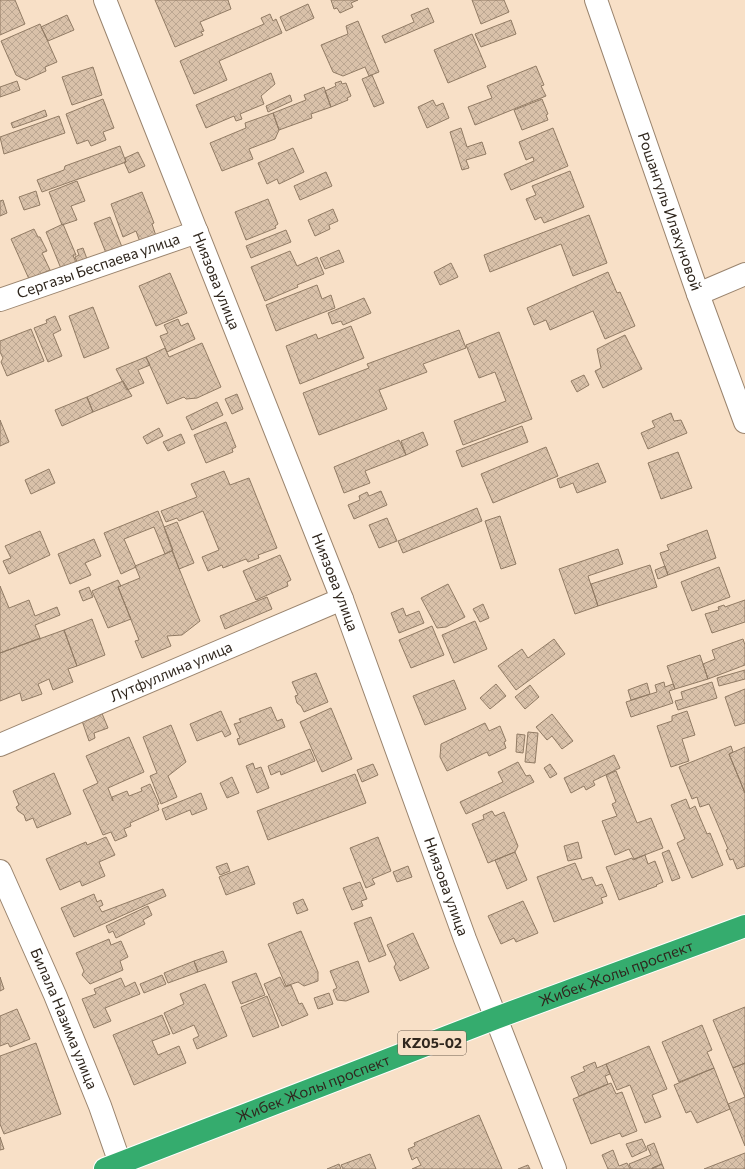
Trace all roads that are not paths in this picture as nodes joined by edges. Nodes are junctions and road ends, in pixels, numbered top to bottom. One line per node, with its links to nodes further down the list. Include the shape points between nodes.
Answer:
1 (105, 0): 3 (street, Ниязова улица)
2 (596, 0): 5 (street, Рошангуль Илахуновой)
3 (197, 232): 6 (street, Сергазы Беспаева улица); 8 (street, Ниязова улица)
4 (745, 274): 5 (street)
5 (698, 294): 7 (street, Рошангуль Илахуновой)
6 (0, 300)
7 (745, 422)
8 (342, 599): 9 (street, Лутфуллина улица); 12 (street, Ниязова улица)
9 (0, 745)
10 (0, 871): 13 (street, Билала Назима улица, via 55,995 100,1106)
11 (745, 926): 12 (highway, Жибек Жолы проспект / KZ05-02)
12 (496, 1018): 13 (highway, Жибек Жолы проспект / KZ05-02); 14 (street, Ниязова улица)
13 (116, 1167)
14 (555, 1169)

